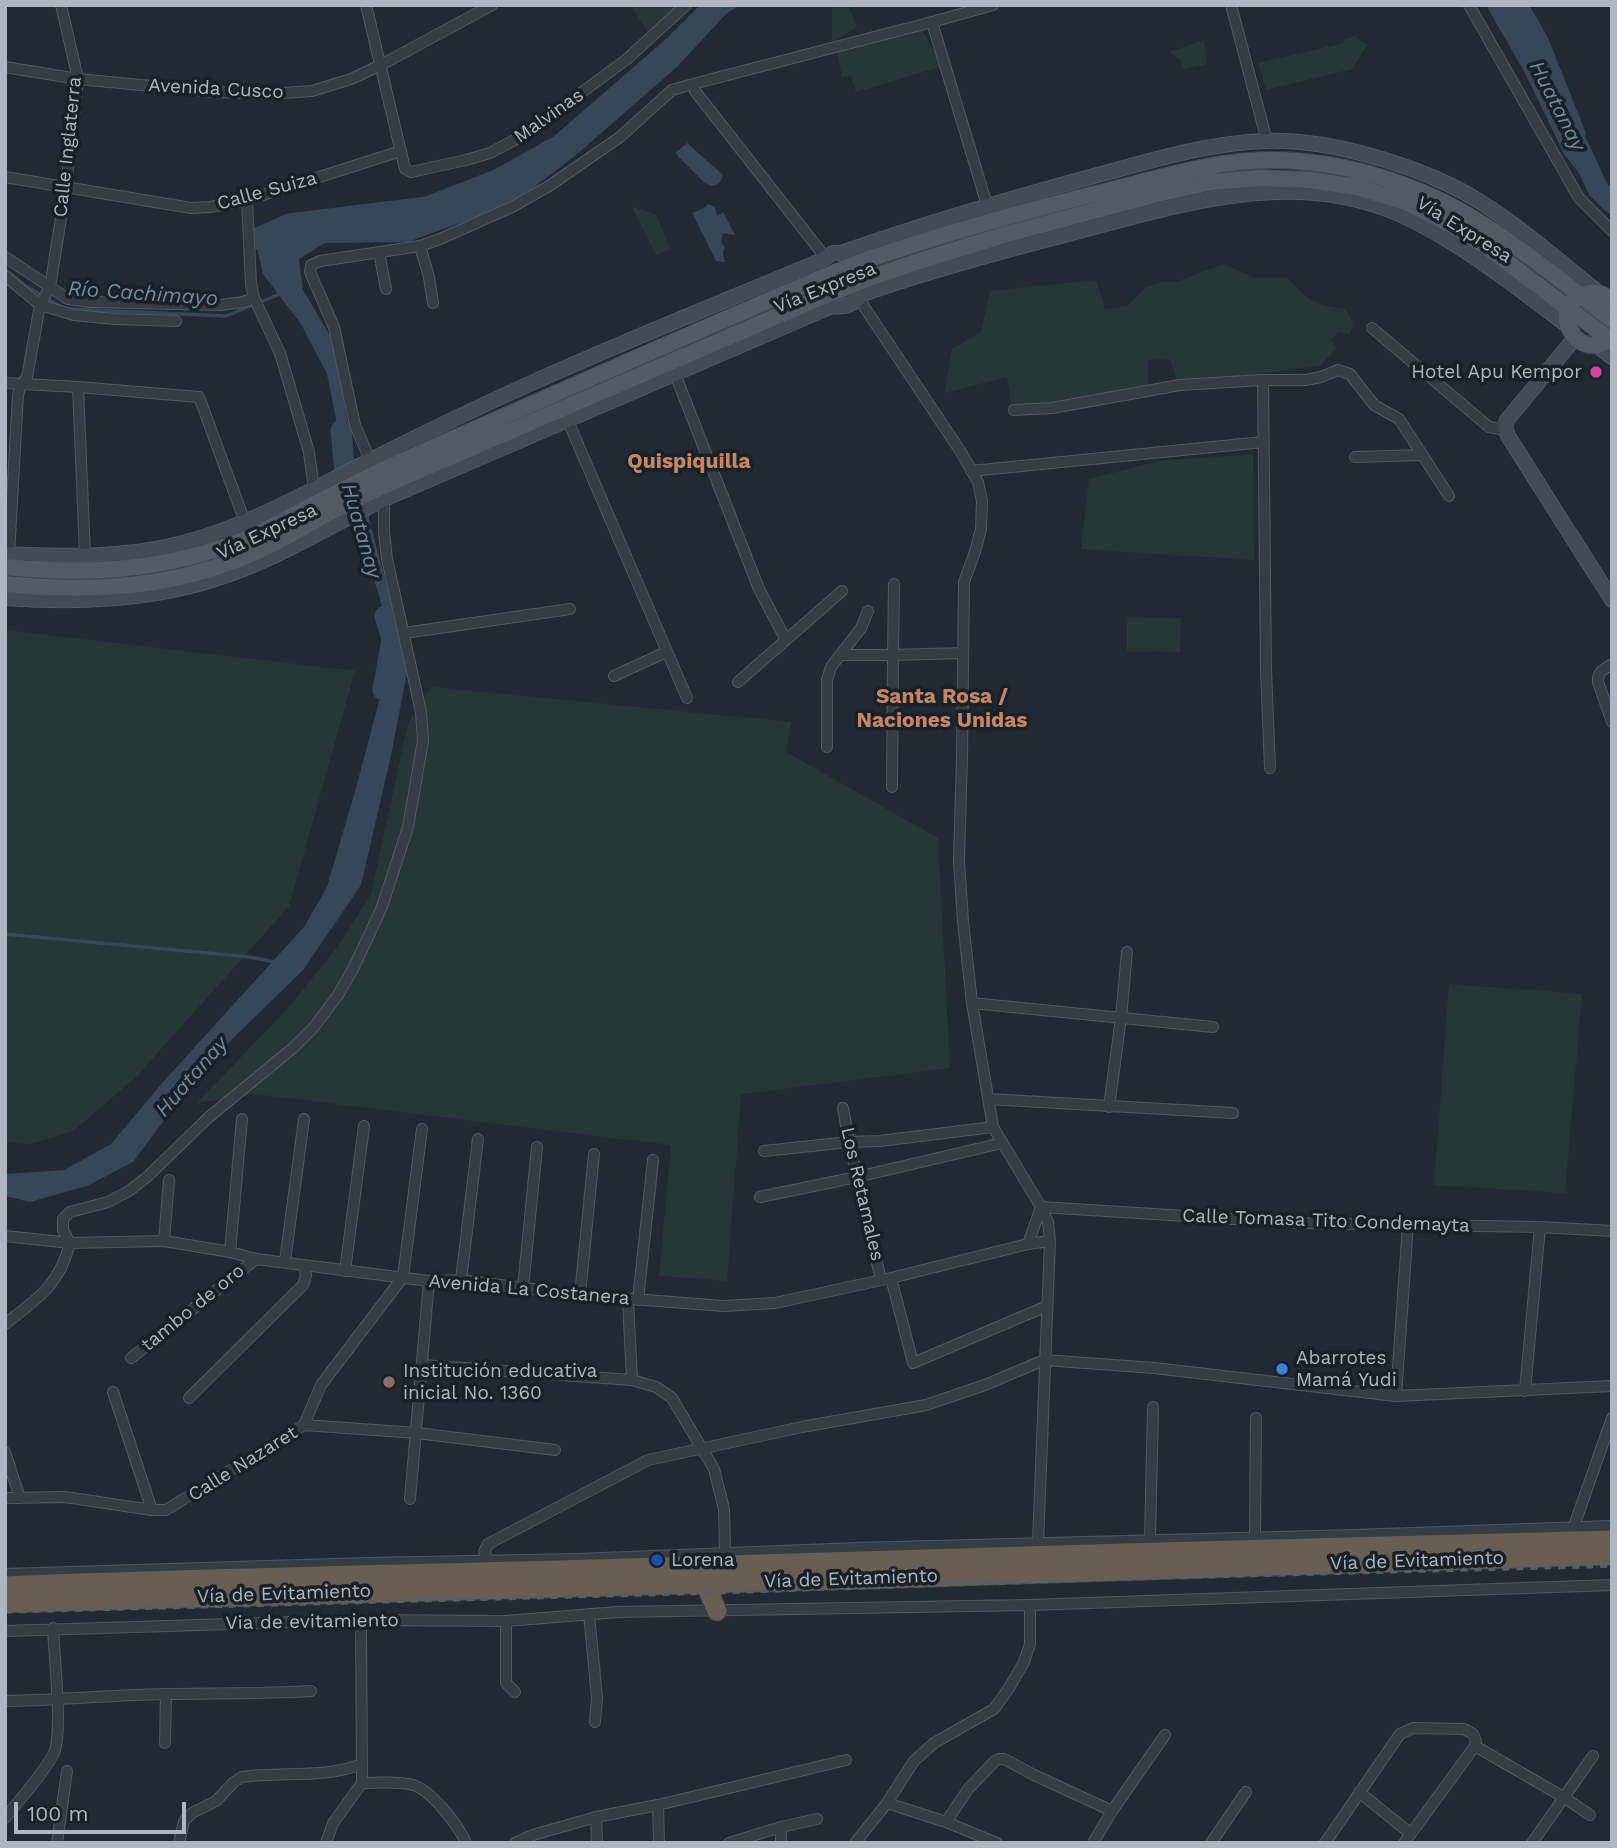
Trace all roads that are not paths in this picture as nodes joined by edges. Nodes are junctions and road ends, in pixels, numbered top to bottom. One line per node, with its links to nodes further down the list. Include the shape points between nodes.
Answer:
1 (61, 5): 11 (street, Calle Inglaterra)
2 (366, 5): 9 (street)
3 (492, 5): 9 (street, Avenida Cusco)
4 (686, 5): 14 (street, Malvinas, via 626,59 506,146 411,172 405,169)
5 (993, 5): 8 (street)
6 (1231, 5): 13 (street)
7 (1469, 5): 19 (street, via 1579,198)
8 (932, 22): 12 (street); 18 (street)
9 (381, 65): 11 (street, Avenida Cusco, via 332,86 268,94); 14 (street)
10 (5, 67): 11 (street, Avenida Cusco)
11 (78, 79): 16 (street, Calle Inglaterra)
12 (693, 83): 20 (street, via 672,90 620,137 549,186); 24 (street)
13 (1267, 141): 18 (main road, Vía Expresa, via 1158,159); 31 (main road, Vía Expresa, via 1351,151 1456,188)
14 (401, 151): 17 (street, Calle Suiza)
15 (5, 177): 16 (street, Calle Suiza)
16 (66, 187): 17 (street, Calle Suiza, via 191,208); 28 (street, Calle Inglaterra)
17 (247, 200): 33 (street)
18 (987, 205): 22 (main road, Vía Expresa)
19 (1612, 231)
20 (421, 246): 21 (street); 36 (street)
21 (379, 252): 29 (street); 55 (street, via 320,261 311,265 310,272 334,327 355,425)
22 (841, 253): 24 (main road, Vía Expresa); 25 (main road)
23 (5, 257): 28 (street)
24 (822, 259): 27 (main road); 55 (main road, Vía Expresa, via 536,381)
25 (860, 262): 27 (main road, Vía Expresa); 30 (main road); 32 (main road, Vía Expresa, via 1152,179 1231,163 1274,160 1369,173 1415,189 1496,231)
26 (5, 276): 34 (street)
27 (812, 282): 35 (main road); 55 (main road, Vía Expresa)
28 (50, 288): 33 (street, via 68,299 92,302 220,305); 34 (street, Calle Inglaterra)
29 (386, 289)
30 (863, 290): 35 (main road, Vía Expresa); 39 (main road, Vía Expresa, via 1007,234 1161,193 1212,182 1298,179 1357,187 1406,202 1452,225 1487,247); 54 (street)
31 (1607, 295): 32 (main road)
32 (1580, 296): 37 (main road, Vía Expresa); 39 (main road, via 1573,301)
33 (254, 298): 57 (street, via 284,365)
34 (41, 302): 38 (street, via 74,315); 46 (street, Calle Inglaterra)
35 (825, 302): 43 (main road, Vía Expresa); 55 (main road, Vía Expresa)
36 (433, 303)
37 (1612, 320)
38 (176, 321)
39 (1570, 324): 41 (main road, Vía Expresa); 41 (main road, Vía Expresa, via 1585,344); 50 (main road)
40 (1372, 328): 50 (street, via 1489,427)
41 (1607, 341): 42 (main road, Vía Expresa)
42 (1612, 357)
43 (675, 374): 49 (main road, Vía Expresa); 69 (street, via 759,589)
44 (1263, 380): 48 (street, via 1180,385 1052,408); 51 (street); 52 (street, via 1306,380 1338,370 1350,374 1374,405 1399,419)
45 (5, 383): 46 (street)
46 (23, 384): 47 (street); 60 (street, Calle Inglaterra, via 18,395)
47 (78, 387): 58 (street, via 199,397); 59 (street)
48 (1014, 410)
49 (568, 421): 55 (main road, Vía Expresa); 70 (street)
50 (1505, 427): 65 (main road)
51 (1263, 442): 54 (street); 80 (street)
52 (1422, 455): 53 (street); 56 (street)
53 (1355, 457)
54 (971, 471): 71 (street, via 978,482 982,512 964,582)
55 (377, 480): 57 (main road, Vía Expresa); 57 (main road, Vía Expresa); 68 (street, via 387,559)
56 (1449, 496)
57 (320, 504): 58 (main road, Vía Expresa); 60 (main road, Vía Expresa, via 231,545 185,559 90,572 42,571); 61 (main road, Vía Expresa, via 280,541 188,575 91,589); 64 (main road, Vía Expresa, via 270,558 188,587 91,601)
58 (245, 522): 59 (main road, Vía Expresa, via 146,551)
59 (85, 555): 60 (main road, Vía Expresa)
60 (7, 558)
61 (5, 584)
62 (894, 584): 73 (street)
63 (842, 591): 69 (street)
64 (5, 598)
65 (1612, 600)
66 (570, 609): 68 (street)
67 (868, 611): 72 (street)
68 (404, 633): 112 (street, via 423,741 400,855 354,967 314,1027 146,1177 108,1202 70,1212 63,1219)
69 (786, 640): 76 (street)
70 (666, 652): 75 (street); 77 (street)
71 (963, 653): 73 (street); 83 (street, via 959,861)
72 (840, 654): 73 (street); 79 (street, via 827,680)
73 (893, 655): 81 (street)
74 (1612, 664): 78 (street, via 1597,677)
75 (614, 676)
76 (738, 682)
77 (687, 698)
78 (1612, 722)
79 (827, 747)
80 (1270, 768)
81 (892, 787)
82 (1127, 952): 84 (street)
83 (972, 1003): 84 (street); 86 (street)
84 (1121, 1018): 85 (street); 87 (street)
85 (1213, 1027)
86 (988, 1100): 87 (street); 93 (street)
87 (1109, 1107): 89 (street)
88 (843, 1108): 96 (street, Los Retamales)
89 (1233, 1113)
90 (242, 1119): 114 (street)
91 (304, 1119): 116 (street)
92 (364, 1126): 118 (street)
93 (993, 1127): 96 (street); 97 (street)
94 (422, 1129): 119 (street)
95 (478, 1139): 121 (street)
96 (849, 1142): 99 (street); 102 (street, Los Retamales)
97 (1002, 1143): 102 (street); 105 (street)
98 (537, 1147): 123 (street)
99 (764, 1151)
100 (594, 1154): 124 (street)
101 (653, 1160): 125 (street)
102 (857, 1177): 104 (street); 120 (street, Los Retamales)
103 (169, 1180): 110 (street)
104 (760, 1197)
105 (1041, 1208): 106 (street, Calle Tomasa Tito Condemayta, via 1298,1223); 111 (street); 113 (street)
106 (1408, 1224): 107 (street, Calle Tomasa Tito Condemayta); 135 (street)
107 (1540, 1227): 108 (street, Calle Tomasa Tito Condemayta); 133 (street)
108 (1612, 1231)
109 (5, 1236): 112 (street, Avenida La Costanera)
110 (164, 1241): 112 (street, Avenida La Costanera); 114 (street, Avenida La Costanera)
111 (1050, 1241): 113 (street, Avenida La Costanera); 126 (street)
112 (70, 1243): 127 (street, via 62,1268 44,1294)
113 (1028, 1244): 120 (street, Avenida La Costanera)
114 (230, 1252): 115 (street, Avenida La Costanera)
115 (256, 1259): 116 (street, Avenida La Costanera); 128 (street, tambo de oro)
116 (285, 1261): 117 (street, Avenida La Costanera)
117 (304, 1265): 118 (street, Avenida La Costanera); 136 (street, via 303,1285)
118 (345, 1271): 119 (street, Avenida La Costanera)
119 (403, 1277): 122 (street, Avenida La Costanera); 140 (street, Calle Nazaret, via 321,1385)
120 (886, 1279): 125 (street, Avenida La Costanera, via 775,1303 724,1306); 126 (street, Los Retamales, via 913,1363)
121 (461, 1280): 122 (street, Avenida La Costanera); 123 (street, Avenida La Costanera)
122 (429, 1281): 130 (street)
123 (523, 1288): 124 (street, Avenida La Costanera)
124 (580, 1295): 125 (street, Avenida La Costanera)
125 (633, 1300): 131 (street)
126 (1047, 1306): 129 (street)
127 (5, 1324)
128 (131, 1358)
129 (1044, 1360): 135 (street); 142 (street, via 926,1405); 154 (street)
130 (422, 1365): 131 (street); 141 (street)
131 (632, 1380): 142 (street, via 672,1398)
132 (1612, 1386): 133 (street)
133 (1525, 1391): 135 (street)
134 (113, 1392): 148 (street)
135 (1396, 1396)
136 (190, 1398)
137 (1153, 1407): 152 (street)
138 (1256, 1418): 151 (street)
139 (1612, 1418): 149 (street)
140 (304, 1425): 141 (street); 148 (street, Calle Nazaret, via 179,1503 166,1510)
141 (416, 1433): 143 (street); 147 (street)
142 (702, 1449): 156 (street, via 715,1469 724,1509); 158 (street, via 648,1460 488,1544 484,1552)
143 (555, 1450)
144 (5, 1452): 146 (street)
145 (5, 1498): 146 (street, Calle Nazaret)
146 (20, 1498): 148 (street, Calle Nazaret, via 73,1498)
147 (410, 1499)
148 (152, 1510)
149 (1574, 1526): 150 (street); 151 (street)
150 (1612, 1526)
151 (1255, 1537): 152 (street)
152 (1150, 1540): 154 (street)
153 (1612, 1540): 155 (highway, Vía de Evitamiento)
154 (1038, 1542): 155 (street)
155 (957, 1551): 156 (street); 162 (highway, Vía de Evitamiento)
156 (724, 1553): 158 (street)
157 (1612, 1555): 160 (highway, Vía de Evitamiento)
158 (489, 1560): 159 (street)
159 (5, 1574)
160 (705, 1583): 163 (highway, Vía de Evitamiento); 165 (highway)
161 (1612, 1585): 164 (street, Via de evitamiento)
162 (5, 1586)
163 (5, 1602)
164 (1030, 1605): 165 (street, Via de evitamiento); 188 (street, via 1030,1644 1024,1662 994,1709 914,1761)
165 (717, 1611): 166 (street, Via de evitamiento)
166 (589, 1614): 168 (street, Via de evitamiento); 176 (street)
167 (362, 1619): 168 (street, Via de evitamiento); 169 (street, Via de evitamiento); 182 (street)
168 (506, 1621): 172 (street, via 506,1683)
169 (53, 1628): 170 (street, Via de evitamiento); 174 (street)
170 (5, 1631)
171 (312, 1691): 173 (street)
172 (514, 1692)
173 (166, 1694): 174 (street); 178 (street)
174 (57, 1700): 175 (street); 193 (street, via 55,1751)
175 (5, 1701)
176 (595, 1722)
177 (1165, 1735): 190 (street)
178 (165, 1743)
179 (1475, 1746): 186 (street, via 1473,1734 1464,1729 1413,1728 1400,1734); 187 (street); 197 (street)
180 (1593, 1756): 187 (street)
181 (846, 1760): 189 (street)
182 (362, 1764): 184 (street); 200 (street, via 327,1772 243,1777 184,1821)
183 (66, 1771): 199 (street)
184 (362, 1783): 201 (street, via 333,1823); 202 (street, via 418,1787 446,1812)
185 (1246, 1791): 211 (street)
186 (1359, 1793): 197 (street); 212 (street)
187 (1565, 1798): 191 (street); 213 (street)
188 (887, 1803): 195 (street); 208 (street)
189 (658, 1805): 192 (street); 205 (street)
190 (1111, 1811): 195 (street, via 999,1759 970,1788); 210 (street)
191 (1590, 1815)
192 (596, 1817): 198 (street); 204 (street)
193 (5, 1818)
194 (817, 1819): 196 (street)
195 (946, 1822): 209 (street)
196 (781, 1827): 206 (street); 207 (street)
197 (1408, 1838)
198 (533, 1839): 203 (street)
199 (57, 1843)
200 (179, 1843)
201 (326, 1843)
202 (466, 1843)
203 (515, 1843)
204 (597, 1843)
205 (659, 1843)
206 (729, 1843)
207 (781, 1843)
208 (855, 1843)
209 (998, 1843)
210 (1093, 1843)
211 (1211, 1843)
212 (1325, 1843)
213 (1532, 1843)

